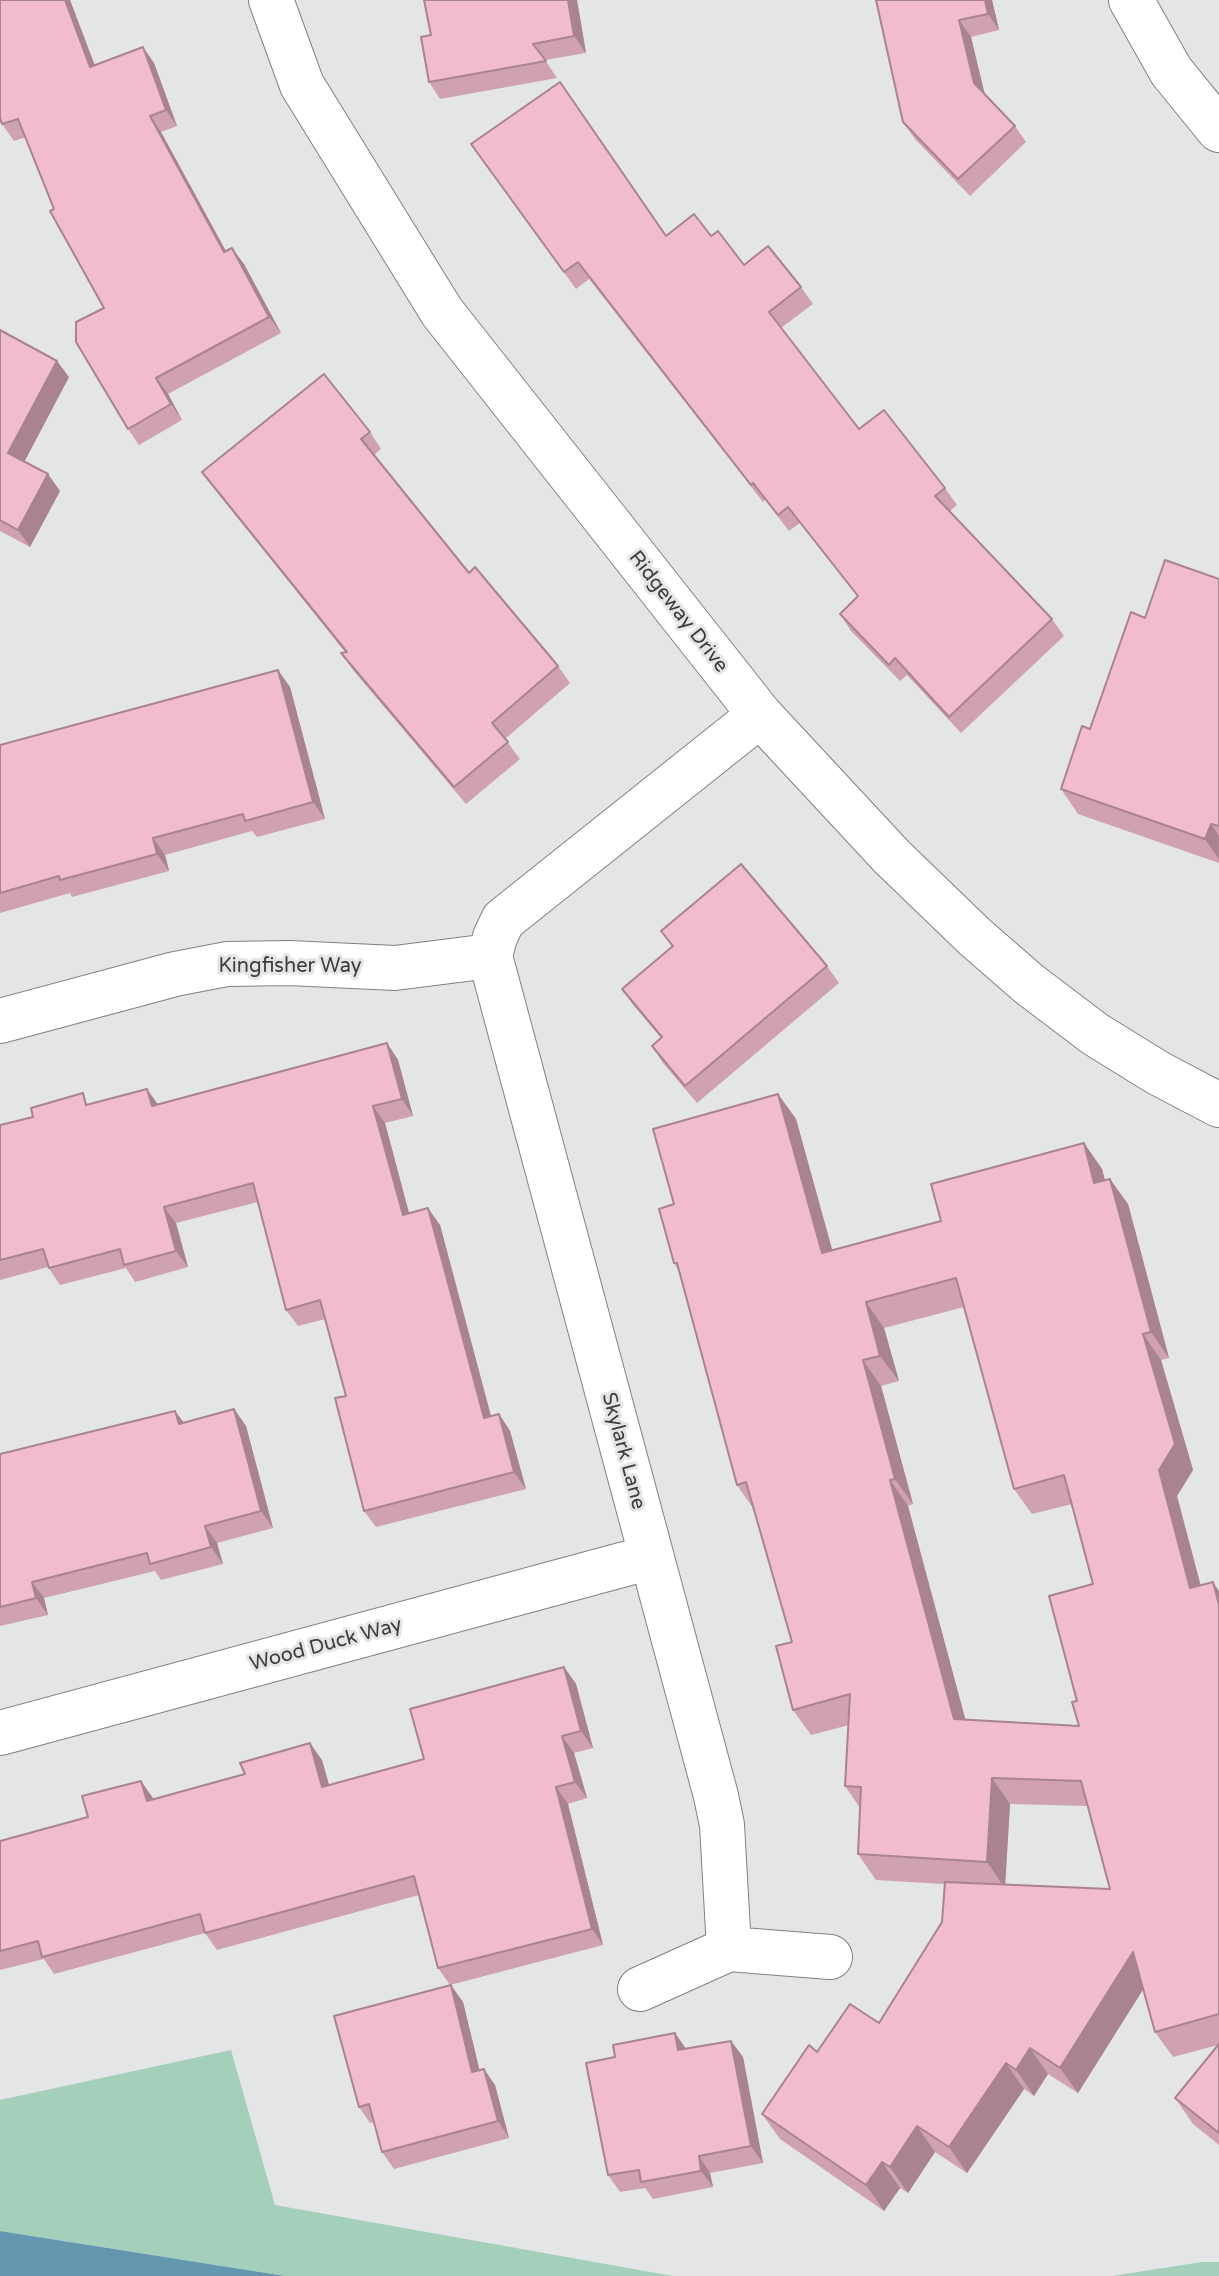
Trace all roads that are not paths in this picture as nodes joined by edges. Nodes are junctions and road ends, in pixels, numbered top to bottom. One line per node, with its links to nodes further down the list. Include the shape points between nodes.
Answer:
1 (271, 0): 4 (street, Ridgeway Drive, via 302,85 442,312)
2 (1131, 0): 3 (street, via 1171,71)
3 (1219, 130)
4 (760, 715): 5 (street, via 503,920); 7 (street, Ridgeway Drive, via 892,857 1029,984 1095,1034)
5 (490, 956): 6 (street, Kingfisher Way, via 395,968 227,964); 8 (street, Skylark Lane)
6 (0, 1021)
7 (1219, 1105)
8 (651, 1557): 9 (street, Wood Duck Way); 10 (street, Skylark Lane, via 716,1796)
9 (0, 1733)
10 (729, 1949): 11 (street); 12 (street)
11 (830, 1957)
12 (640, 1989)

